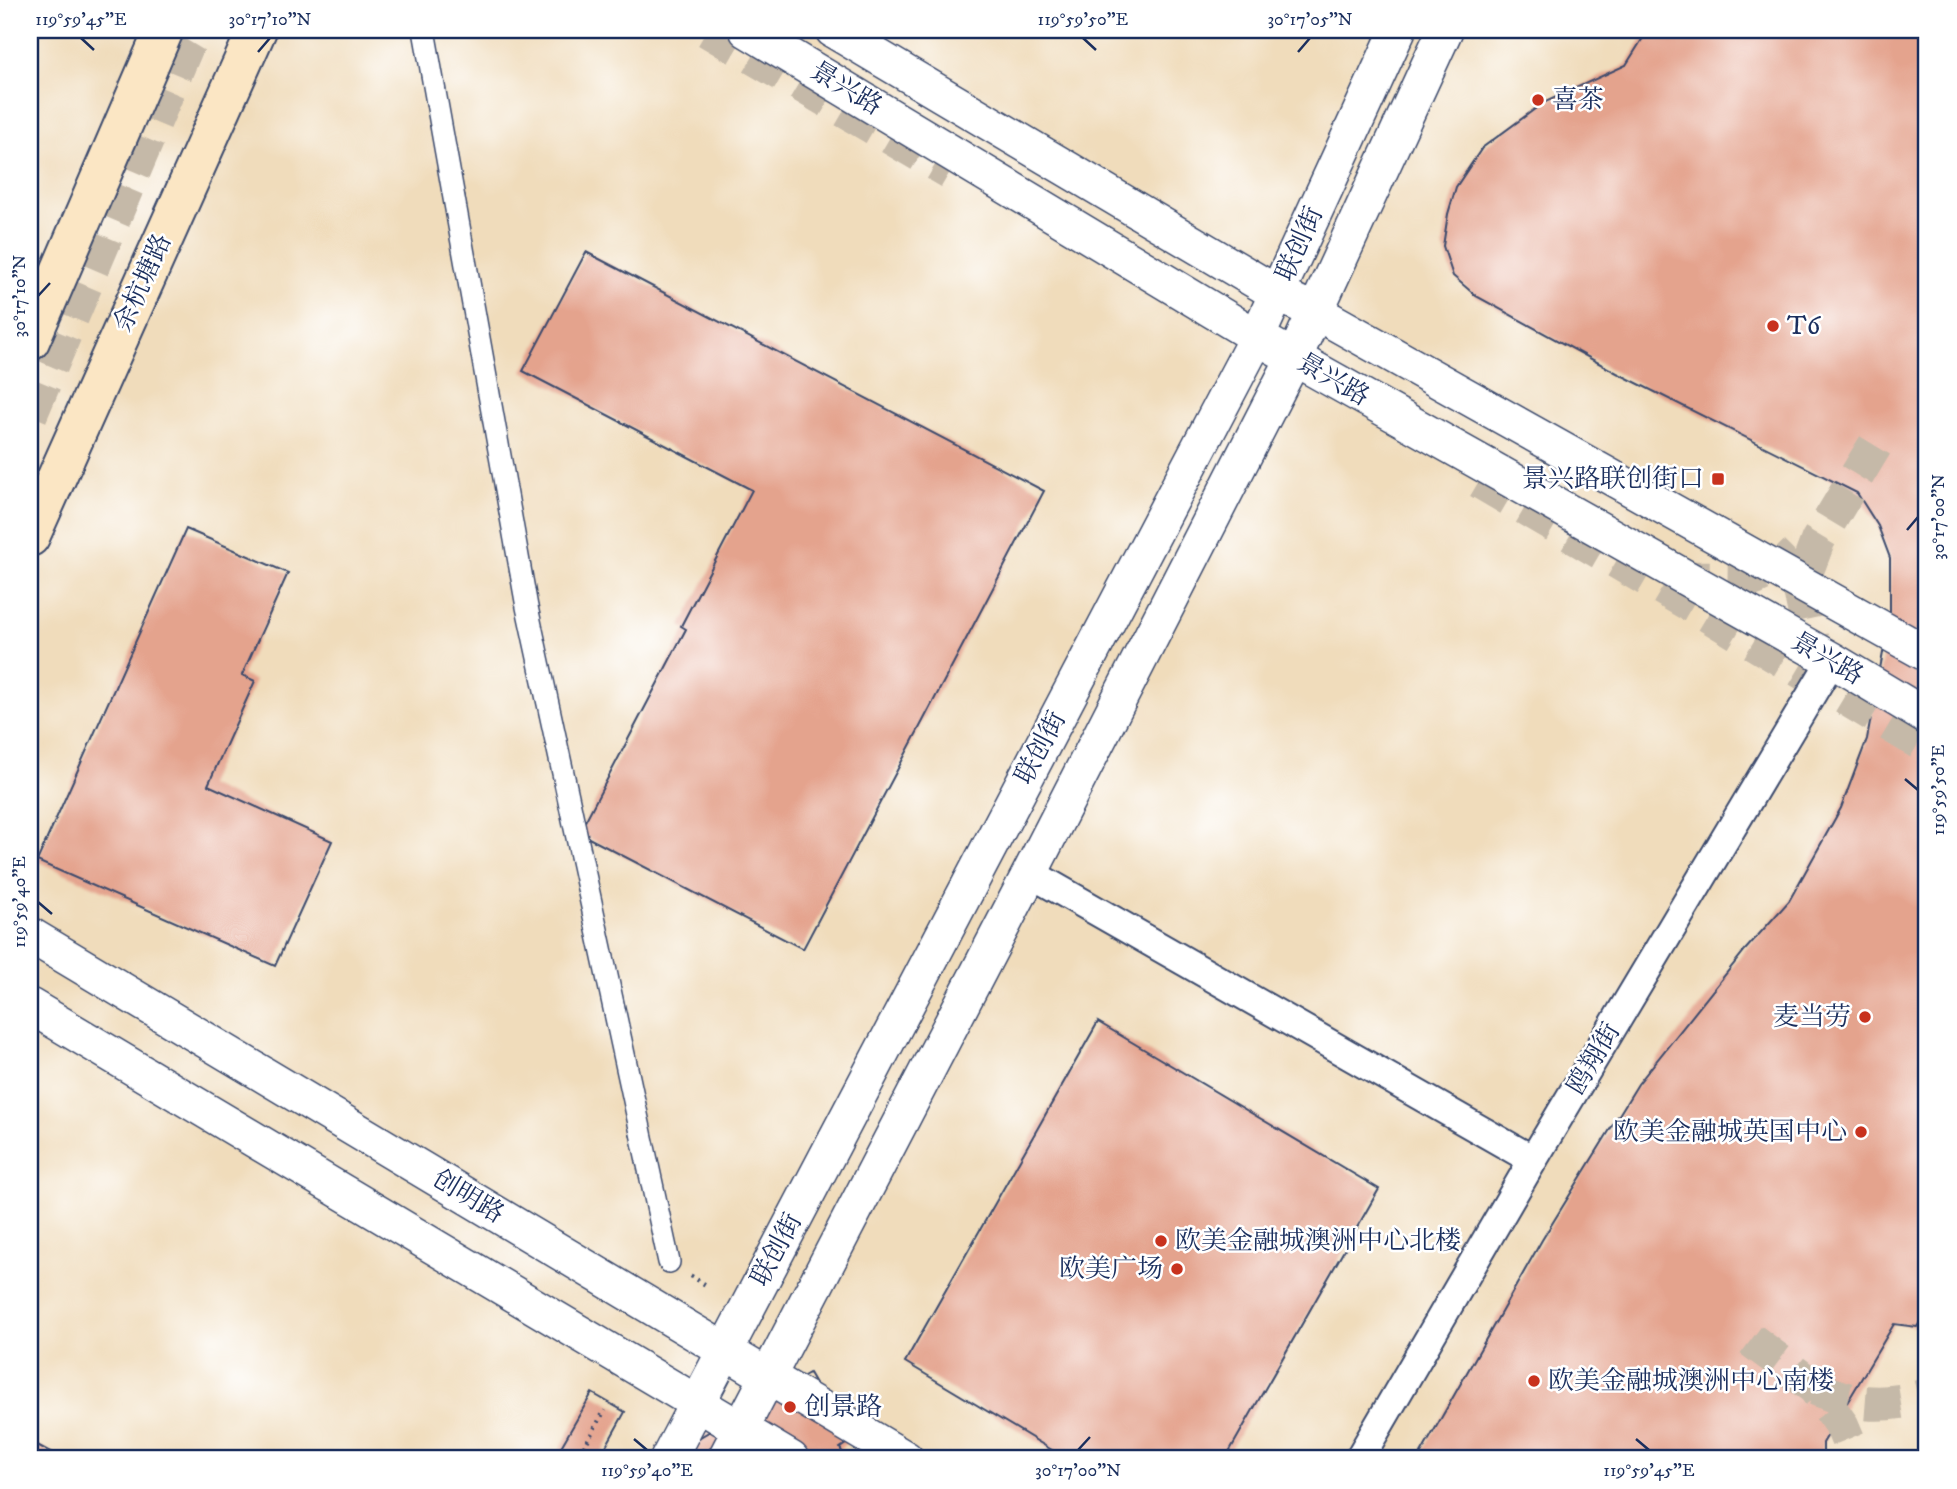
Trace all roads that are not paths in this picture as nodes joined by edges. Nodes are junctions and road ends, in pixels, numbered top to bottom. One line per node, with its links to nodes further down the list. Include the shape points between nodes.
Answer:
1 (164, 30): 11 (main road)
2 (257, 30): 13 (main road, 余杭塘路)
3 (424, 30): 21 (street, via 527,607)
4 (747, 30): 10 (street, 景兴路)
5 (833, 30): 8 (street, 景兴路)
6 (1398, 30): 8 (street, 联创街)
7 (1445, 30): 9 (street, 联创街)
8 (1278, 294): 9 (street, 景兴路); 10 (street, 联创街)
9 (1316, 312): 12 (street, 联创街); 14 (street, 景兴路)
10 (1257, 337): 12 (street, 景兴路); 22 (street, 联创街)
11 (30, 341)
12 (1294, 358): 15 (street, 景兴路); 17 (street, 联创街)
13 (30, 537)
14 (1927, 654)
15 (1832, 660): 16 (street, 景兴路); 20 (street, 鸥翔街)
16 (1927, 717)
17 (1030, 873): 20 (street); 23 (street, 联创街)
18 (30, 936): 22 (street, 创明路)
19 (30, 1006): 24 (street)
20 (1533, 1160): 30 (street, 鸥翔街)
21 (669, 1262)
22 (725, 1350): 23 (street, 创明路); 24 (street, 联创街)
23 (768, 1376): 25 (street, 联创街); 29 (street, 创明路)
24 (697, 1402): 25 (street); 26 (street, 联创街)
25 (741, 1429): 27 (street, 联创街); 28 (street)
26 (668, 1459)
27 (725, 1459)
28 (791, 1459)
29 (906, 1459)
30 (1359, 1459)

